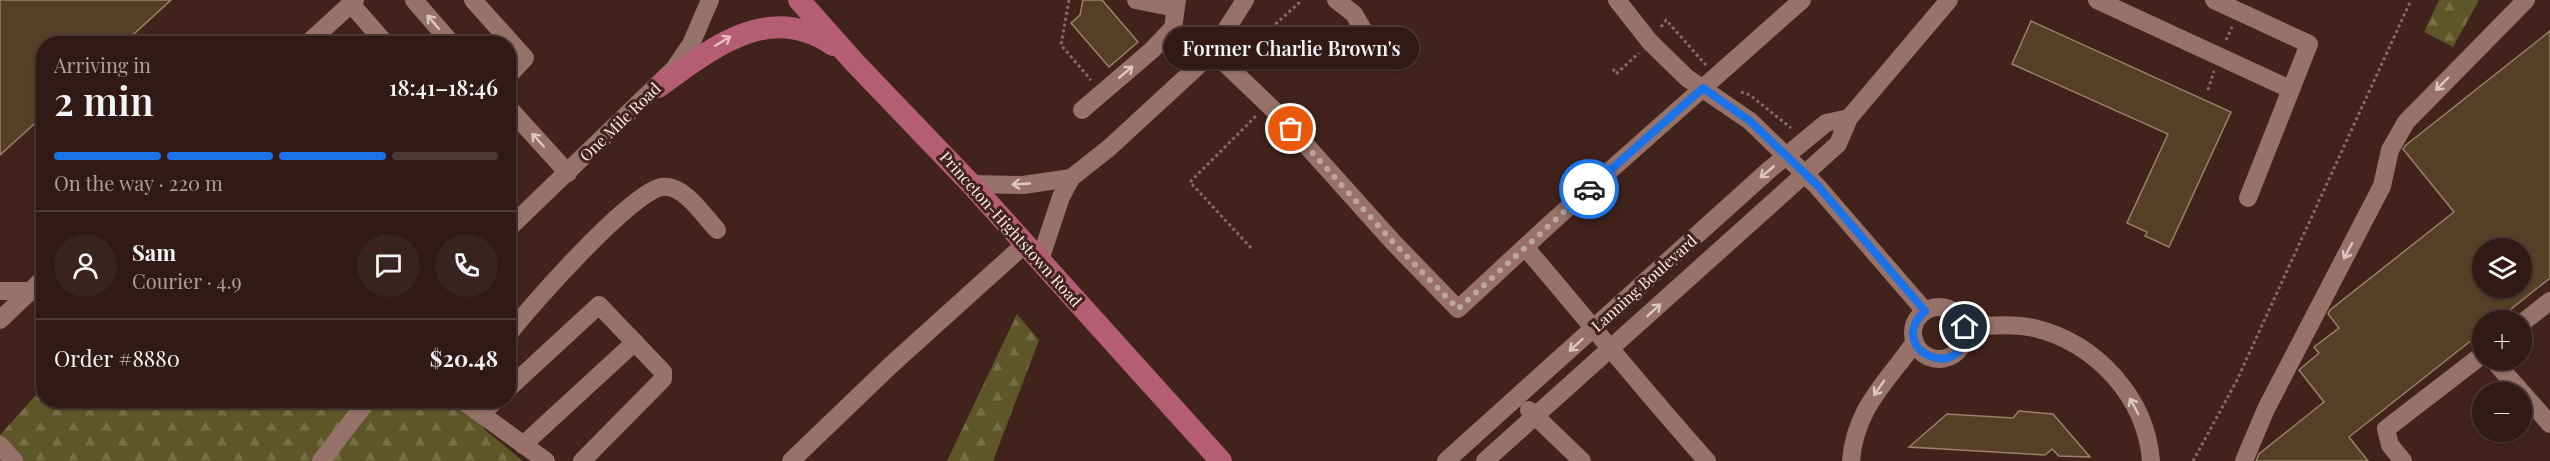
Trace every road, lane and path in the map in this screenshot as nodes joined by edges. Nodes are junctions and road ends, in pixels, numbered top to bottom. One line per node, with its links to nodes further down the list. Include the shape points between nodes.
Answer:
1 (414, 0): 21 (street, one-way to 1)
2 (473, 0): 22 (street)
3 (710, 0): 30 (street, One Mile Road, via 691,44)
4 (799, 0): 26 (main road, Princeton-Hightstown Road)
5 (1069, 0): 29 (path, via 1061,45)
6 (1136, 0): 18 (street)
7 (1245, 0): 25 (street)
8 (1302, 0): 27 (path, via 1247,50)
9 (1336, 0): 23 (street, via 1354,14)
10 (1617, 0): 31 (street, via 1650,42)
11 (1802, 0): 31 (street)
12 (1949, 0): 36 (street, Lanning Boulevard)
13 (2097, 0): 32 (street)
14 (2214, 0): 32 (street, via 2309,44)
15 (2411, 0): 73 (path, via 2236,380)
16 (2526, 0): 88 (street, one-way to 88, via 2406,122 2390,150 2382,186 2266,409)
17 (353, 2): 19 (street); 20 (street)
18 (1176, 4): 34 (street, one-way to 18, via 1173,28)
19 (315, 36)
20 (380, 36)
21 (445, 36)
22 (505, 36)
23 (1368, 38)
24 (516, 48): 28 (street, via 525,58)
25 (1212, 51): 33 (street); 40 (street, via 1109,148)
26 (855, 63): 30 (main road, one-way to 26, via 726,38 766,26 805,30); 41 (main road, Princeton-Hightstown Road)
27 (1254, 64)
28 (516, 68)
29 (1096, 85)
30 (658, 87): 38 (street, One Mile Road)
31 (1703, 88): 37 (street, via 1750,121); 45 (street)
32 (2290, 89): 42 (street)
33 (1268, 105): 45 (street, via 1458,309); 46 (path, via 1190,182)
34 (1082, 110)
35 (516, 116): 38 (street, one-way to 35)
36 (1849, 118): 37 (street, Lanning Boulevard, via 1826,123); 39 (street, Lanning Boulevard, via 1838,144)
37 (1787, 157): 39 (street); 57 (street, Lanning Boulevard, one-way to 57)
38 (568, 173): 43 (street, One Mile Road)
39 (1806, 175): 52 (street); 60 (street, Lanning Boulevard, one-way to 39)
40 (1071, 178): 41 (street, one-way to 41, via 1023,185); 47 (street)
41 (971, 184): 47 (main road, Princeton-Hightstown Road)
42 (2248, 198)
43 (516, 222)
44 (717, 230): 55 (street, via 680,190 663,187 645,193 566,269)
45 (1525, 247): 57 (street)
46 (1251, 248)
47 (1033, 252): 78 (street, via 891,365); 79 (main road, Princeton-Hightstown Road)
48 (36, 285): 50 (street)
49 (0, 291): 50 (street)
50 (29, 291): 54 (street)
51 (2550, 301): 53 (street)
52 (1925, 311): 56 (street, via 1949,308 1957,312); 59 (street, via 1914,324)
53 (2532, 315)
54 (0, 320)
55 (516, 326)
56 (1965, 327): 59 (street, via 1966,336 1959,351 1943,359 1926,355); 85 (street, one-way to 56, via 2144,425 2133,401 2094,357 2059,336 2034,328)
57 (1595, 328): 60 (street); 64 (street, Lanning Boulevard, one-way to 64)
58 (635, 342): 63 (street, via 599,305); 71 (street); 77 (street, via 663,372 663,379)
59 (1915, 342): 84 (street, one-way to 84, via 1868,404 1858,425)
60 (1611, 347): 69 (street, Lanning Boulevard); 83 (street, via 1655,404)
61 (2472, 364): 89 (street, via 2386,429 2390,445)
62 (2502, 370): 70 (street)
63 (516, 382)
64 (1518, 397): 69 (street); 80 (street, Lanning Boulevard)
65 (362, 408): 75 (street)
66 (473, 408): 68 (street)
67 (487, 408): 68 (street)
68 (481, 414): 71 (street)
69 (1536, 417): 81 (street, Lanning Boulevard); 82 (street)
70 (2550, 424)
71 (523, 445): 76 (street)
72 (0, 446): 74 (street)
73 (2197, 456): 86 (path); 87 (path)
74 (14, 461)
75 (321, 461)
76 (546, 461)
77 (582, 461)
78 (791, 461)
79 (1221, 461)
80 (1446, 461)
81 (1485, 461)
82 (1582, 461)
83 (1707, 461)
84 (1851, 461)
85 (2151, 461)
86 (2193, 461)
87 (2199, 461)
88 (2244, 461)
89 (2403, 461)

